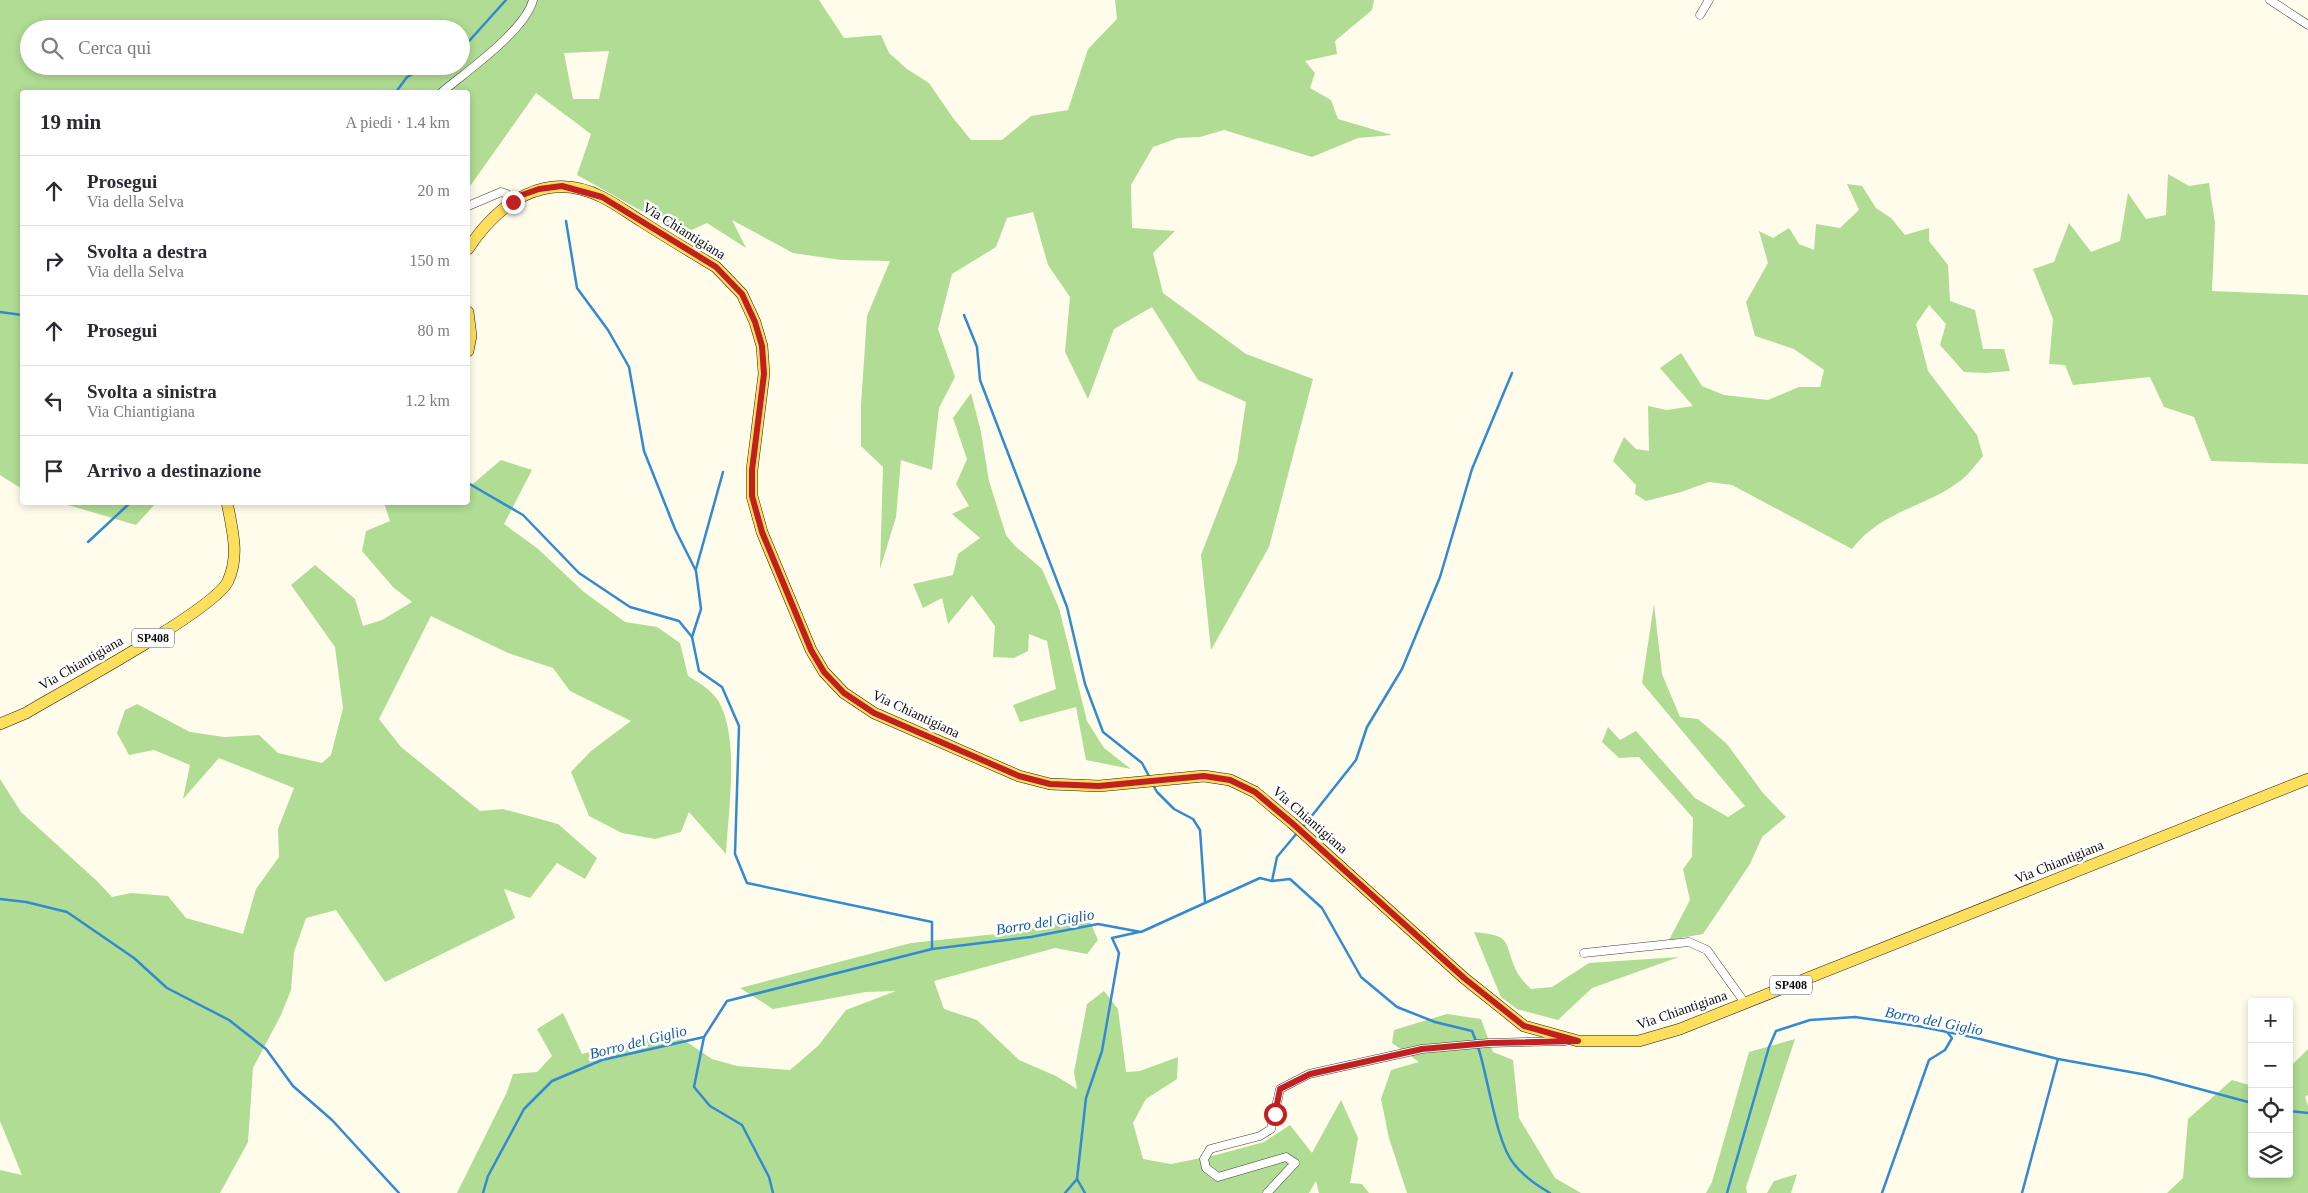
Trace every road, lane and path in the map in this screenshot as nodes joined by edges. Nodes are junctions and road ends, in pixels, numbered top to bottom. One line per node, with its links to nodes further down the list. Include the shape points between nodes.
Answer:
1 (533, 0): 6 (street, via 526,16 510,36)
2 (1709, 0): 4 (street)
3 (2270, 0): 5 (street)
4 (1700, 15)
5 (2308, 25)
6 (470, 69)
7 (463, 75): 8 (street)
8 (444, 90)
9 (513, 202): 10 (street, via 501,192); 11 (main road, Via Chiantigiana / SP408, via 491,220); 19 (main road, Via Chiantigiana / SP408, via 519,196 539,189 562,186 602,197 716,267 742,294 755,322 763,365 752,496 762,532 811,650 824,672 844,693 874,713 1019,776 1067,785 1121,784 1204,776 1230,780 1255,792 1316,843 1464,978 1524,1026)
10 (470, 205)
11 (470, 246)
12 (470, 328): 13 (main road)
13 (470, 341)
14 (228, 505): 15 (main road, Via Chiantigiana / SP408, via 235,549 234,566 228,583 216,597 180,622 26,713)
15 (0, 724)
16 (2308, 780): 18 (main road, Via Chiantigiana / SP408)
17 (1584, 953): 18 (street, via 1689,942 1707,950)
18 (1745, 1003): 19 (main road, Via Chiantigiana / SP408, via 1639,1042)
19 (1578, 1041): 20 (street, via 1489,1043 1422,1049 1310,1074 1280,1089 1271,1129 1260,1136 1210,1149 1204,1159 1206,1168 1218,1177 1286,1157 1295,1163)
20 (1267, 1193)

